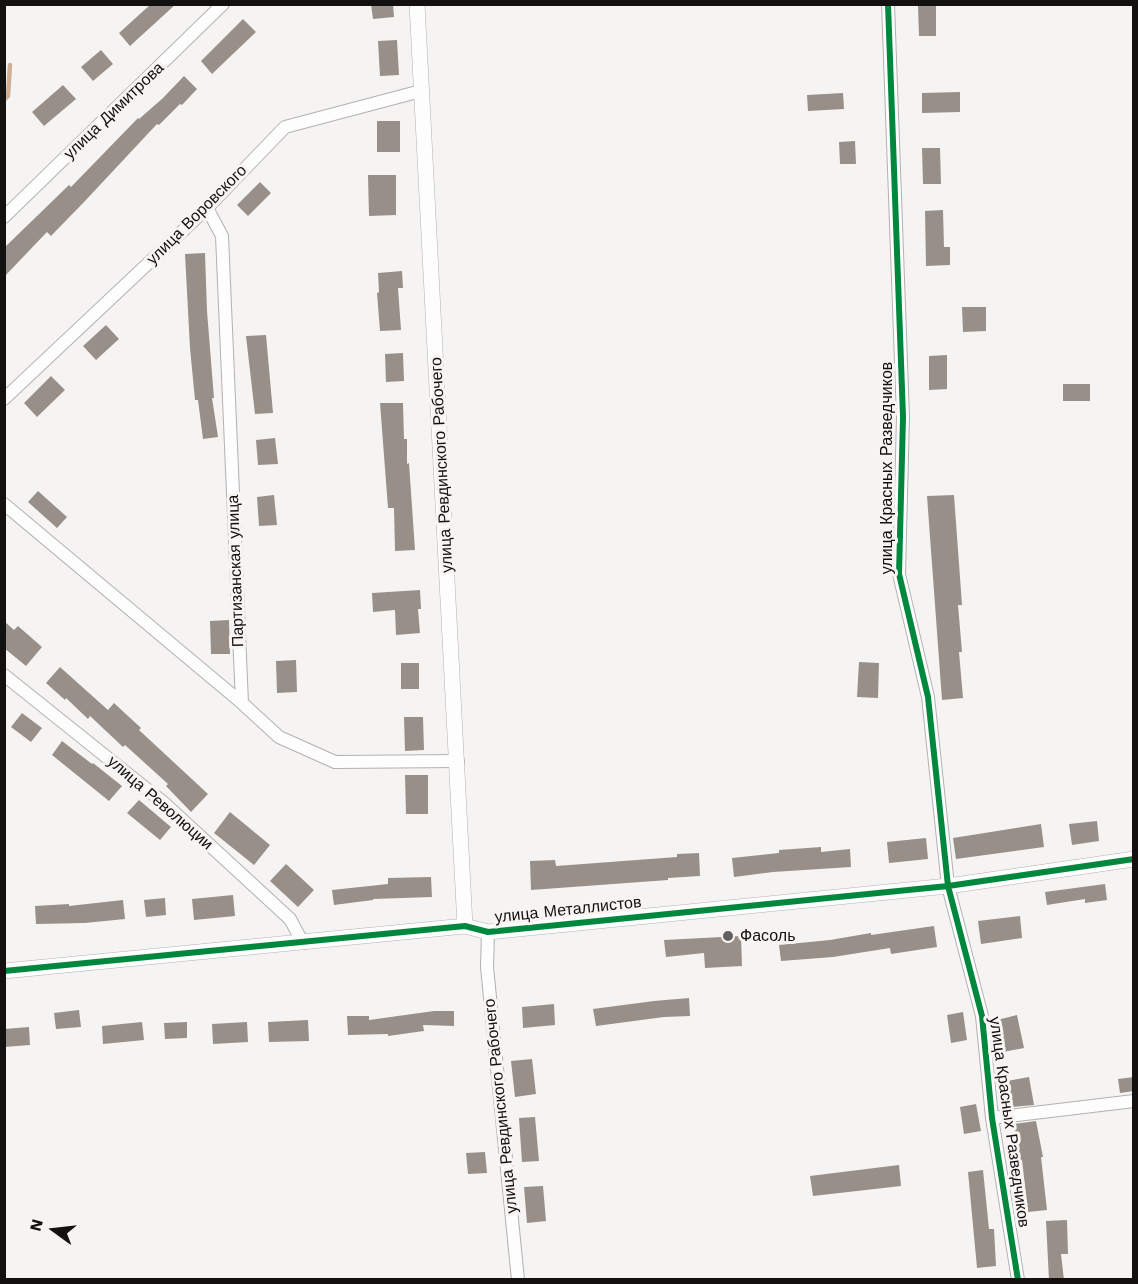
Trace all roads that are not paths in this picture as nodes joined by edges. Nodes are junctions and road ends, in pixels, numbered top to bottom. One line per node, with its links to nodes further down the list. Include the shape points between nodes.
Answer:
1 (223, 4): 6 (street, улица Димитрова)
2 (417, 4): 4 (street, улица Ревдинского Рабочего)
3 (888, 4): 13 (street, улица Красных Разведчиков, via 903,417 899,574 928,697)
4 (421, 91): 5 (street, улица Воровского, via 285,127); 11 (street, улица Ревдинского Рабочего)
5 (207, 208): 7 (street, улица Воровского); 10 (street, Партизанская улица, via 222,236)
6 (4, 217)
7 (4, 399)
8 (4, 504): 10 (street)
9 (4, 675): 16 (street, улица Революции, via 164,803 290,919)
10 (242, 704): 11 (street, via 279,737 335,762)
11 (458, 761): 14 (street, улица Ревдинского Рабочего)
12 (1134, 859): 13 (street, улица Металлистов)
13 (948, 886): 15 (street, улица Металлистов); 19 (street, улица Красных Разведчиков, via 982,1016)
14 (465, 926): 15 (street, улица Металлистов); 16 (street, улица Металлистов)
15 (488, 932): 20 (street, улица Ревдинского Рабочего, via 487,967)
16 (303, 942): 17 (street, улица Металлистов)
17 (4, 970)
18 (1134, 1101): 19 (street)
19 (992, 1118): 21 (street, улица Красных Разведчиков)
20 (518, 1280)
21 (1018, 1280)

